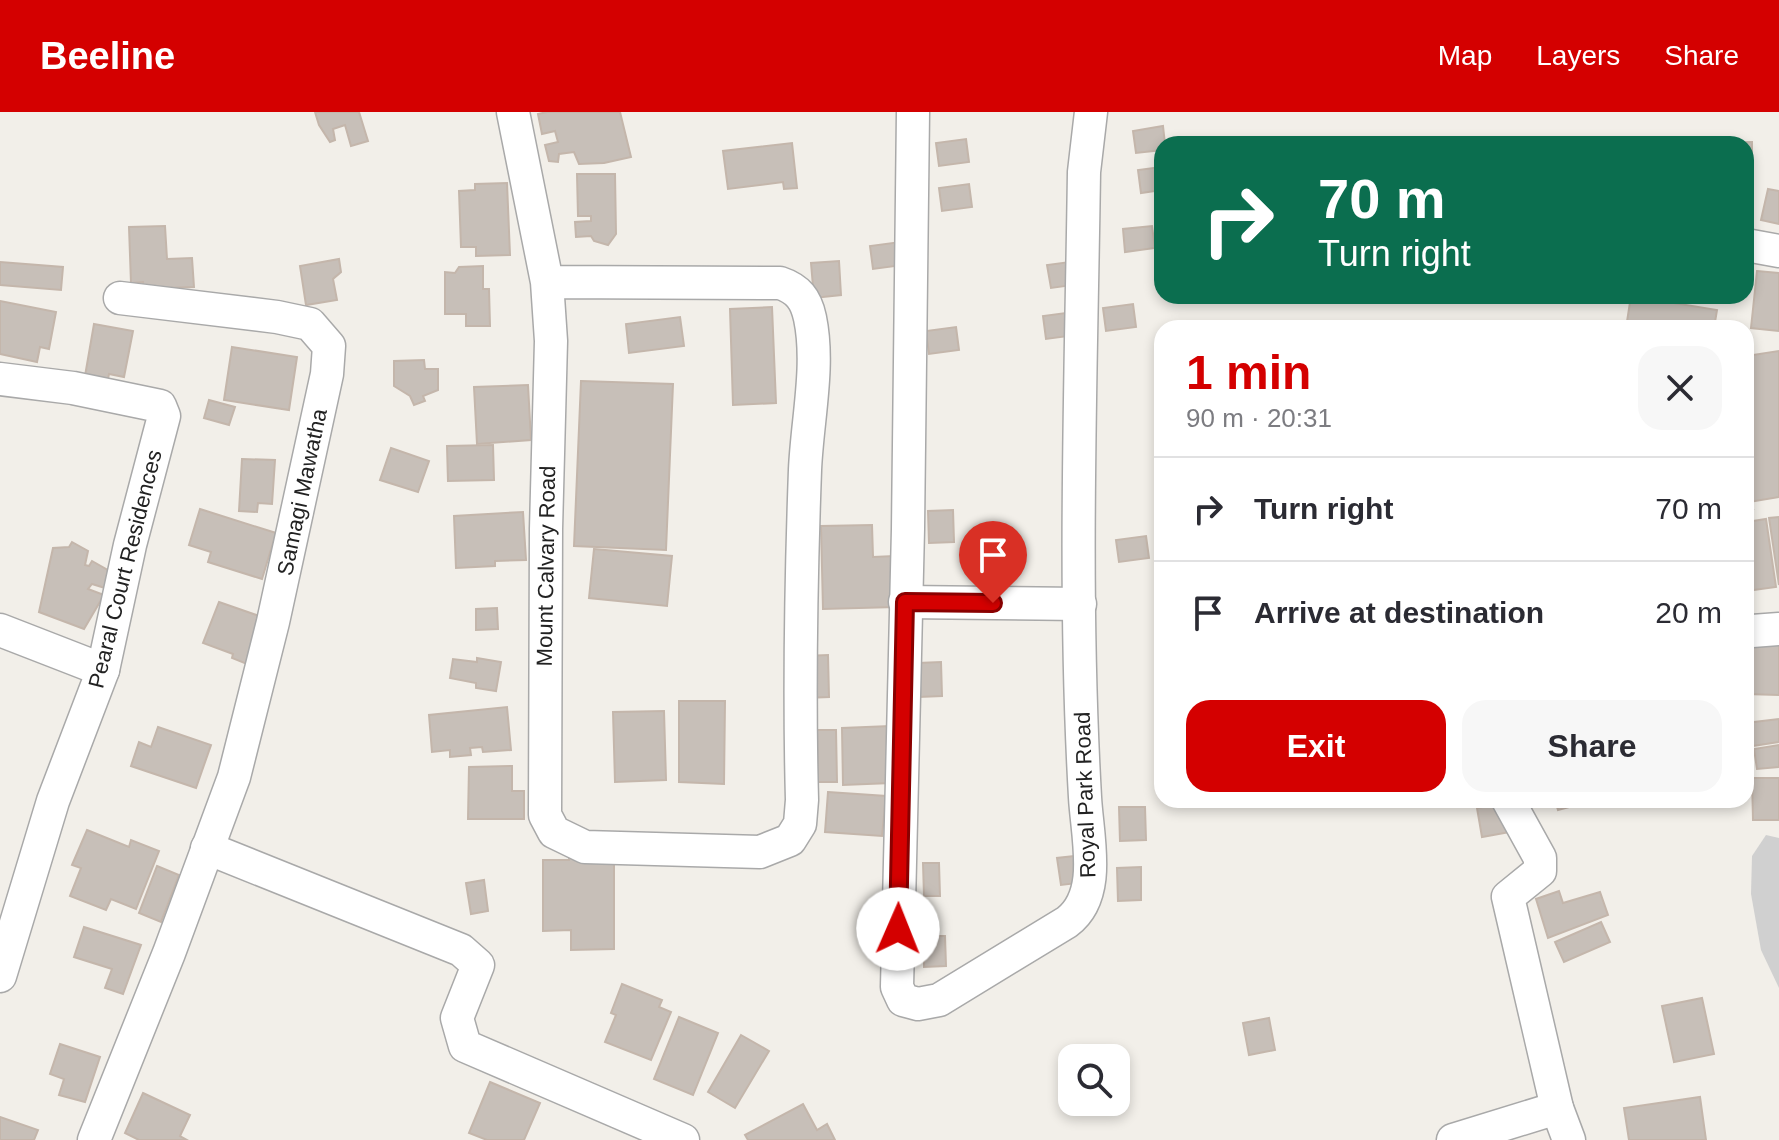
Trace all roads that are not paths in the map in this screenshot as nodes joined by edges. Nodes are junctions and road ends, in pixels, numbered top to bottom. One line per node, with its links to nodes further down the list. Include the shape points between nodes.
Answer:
1 (513, 112): 6 (street, Mount Calvary Road)
2 (913, 112): 9 (street, Royal Park Road)
3 (1091, 112): 10 (street, Royal Park Road, via 1084,172)
4 (1754, 246): 5 (street)
5 (1779, 251)
6 (547, 282): 6 (street, Mount Calvary Road, via 551,341 545,815 554,832 585,847 760,852 790,840 800,824 801,608 812,377 810,320 802,295 780,283)
7 (120, 298): 14 (street, Samagi Mawatha, via 310,324 329,346 270,638 234,777)
8 (0, 379): 12 (street, Pearal Court Residences, via 160,406 164,416)
9 (905, 602): 10 (street); 10 (street, Royal Park Road, via 897,987 903,1000 918,1004 939,1000 1079,913 1090,883)
10 (1080, 604)
11 (0, 630): 12 (street)
12 (103, 670): 15 (street, Pearal Court Residences, via 53,801)
13 (1512, 808): 16 (street, via 1540,858 1540,871 1508,897)
14 (207, 848): 17 (street, Samagi Mawatha); 18 (street, via 461,950 478,965 457,1018 465,1046)
15 (0, 976)
16 (1557, 1108): 19 (street); 20 (street)
17 (94, 1140)
18 (683, 1140)
19 (1453, 1140)
20 (1569, 1140)

